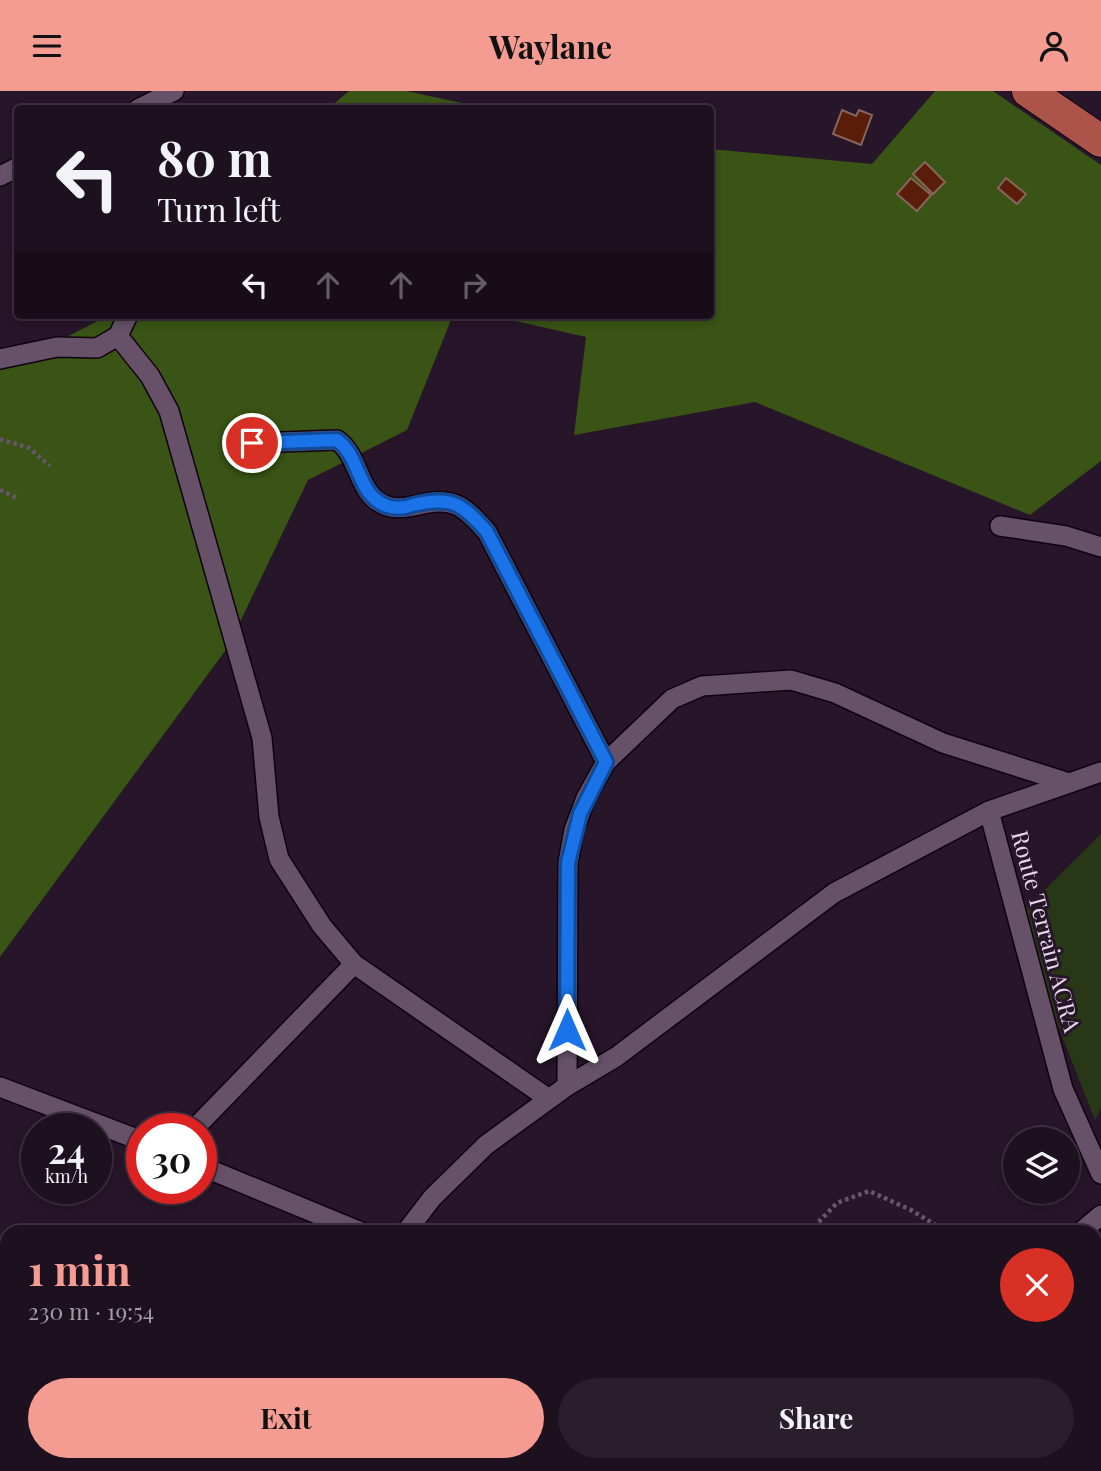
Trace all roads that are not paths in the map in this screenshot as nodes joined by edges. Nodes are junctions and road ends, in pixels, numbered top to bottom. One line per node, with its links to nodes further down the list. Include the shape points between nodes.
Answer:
1 (174, 91): 3 (street)
2 (1028, 91): 4 (main road)
3 (146, 105)
4 (1101, 141)
5 (126, 319): 6 (street)
6 (118, 336): 7 (street, via 97,348 57,347); 15 (street, via 150,376 169,411 262,738 269,817 279,859 322,926)
7 (0, 359)
8 (252, 443): 11 (street, via 337,440 351,453 373,499 387,507 401,509 438,499 450,501 475,518 487,532)
9 (1000, 527): 10 (street, via 1066,536)
10 (1101, 547)
11 (606, 762): 13 (street, via 672,699 702,686 791,680 835,692 943,743); 16 (street, via 578,819 568,863)
12 (1101, 772): 13 (street, Route Terrain ACRA)
13 (1069, 783): 14 (street, Route Terrain ACRA)
14 (989, 811): 16 (street, via 834,893 616,1056); 22 (street, Route Terrain ACRA, via 1063,1089)
15 (354, 964): 18 (street); 19 (street)
16 (567, 1086): 18 (street)
17 (0, 1087): 20 (street)
18 (549, 1099): 24 (street, via 486,1145)
19 (210, 1113)
20 (126, 1135)
21 (217, 1173): 23 (street)
22 (1101, 1174)
23 (344, 1225)
24 (411, 1225)

